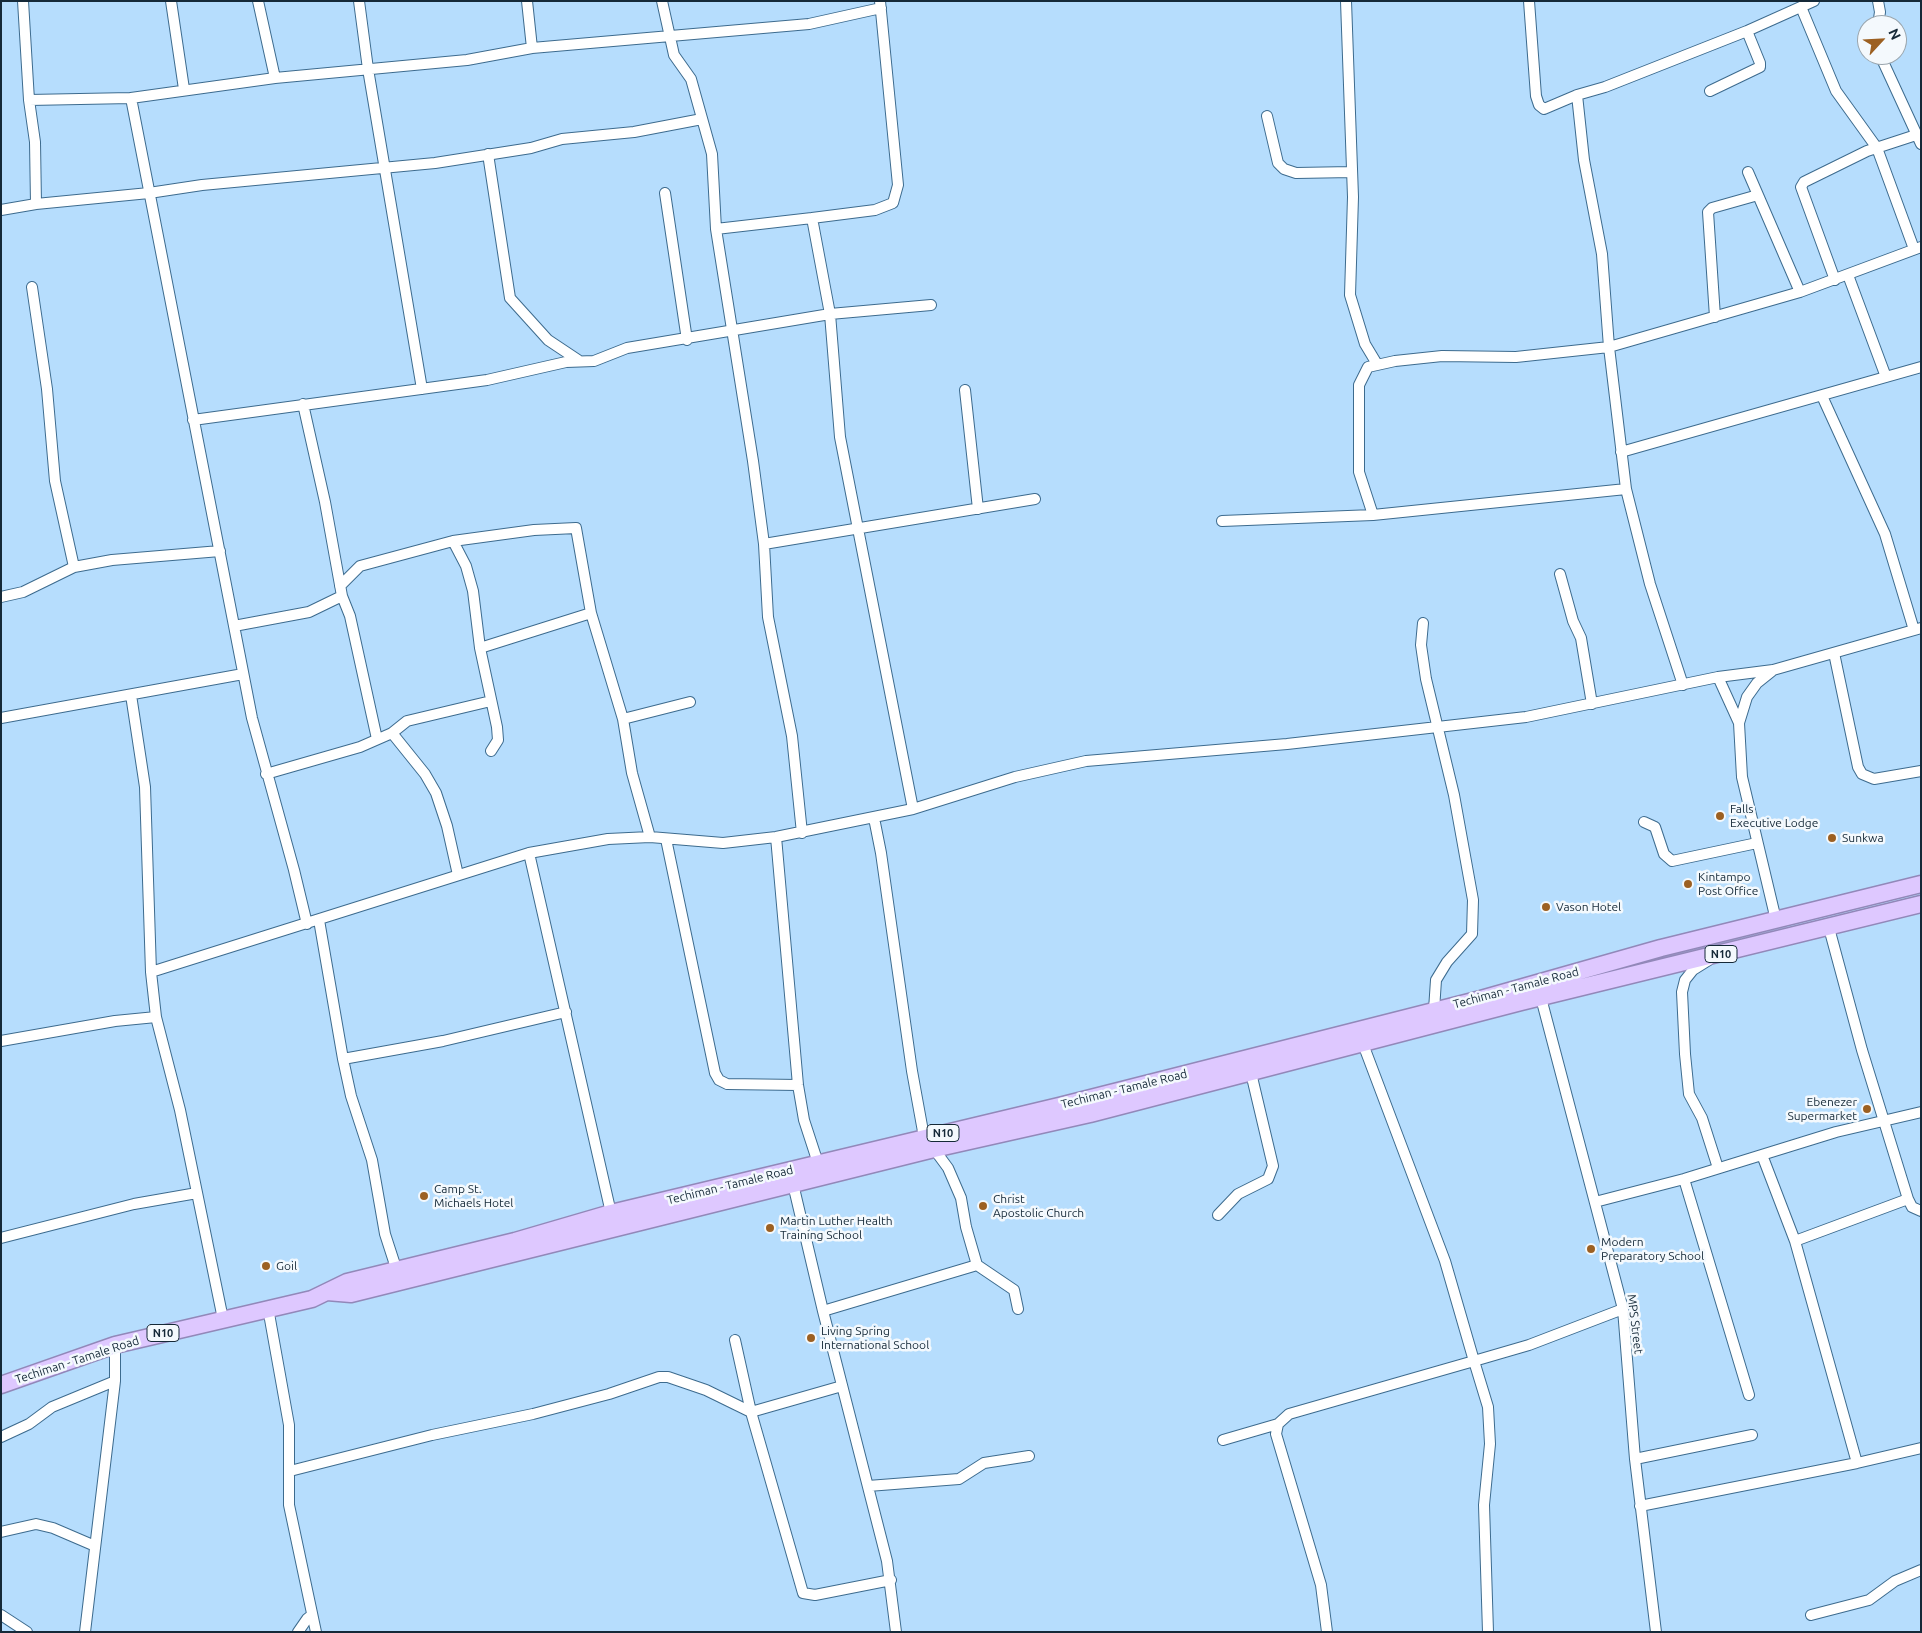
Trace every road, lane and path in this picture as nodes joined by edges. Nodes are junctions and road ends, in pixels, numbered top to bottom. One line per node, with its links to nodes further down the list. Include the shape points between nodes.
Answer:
1 (23, 1): 24 (street)
2 (171, 1): 20 (street)
3 (258, 1): 19 (street)
4 (359, 1): 18 (street)
5 (527, 1): 16 (street)
6 (662, 1): 15 (street)
7 (1346, 1): 31 (street)
8 (1529, 1): 22 (street, via 1539,105 1544,109)
9 (1814, 1): 12 (street)
10 (1878, 1): 13 (street)
11 (881, 5): 15 (street, via 809,24); 38 (street, via 898,185 893,203 875,210)
12 (1801, 7): 14 (street); 28 (street, via 1836,91)
13 (1880, 15)
14 (1747, 31): 21 (street, via 1760,68); 22 (street)
15 (668, 35): 16 (street); 26 (street, via 674,55 691,79)
16 (532, 48): 18 (street, via 467,60)
17 (1885, 65): 27 (street)
18 (368, 69): 19 (street); 30 (street)
19 (275, 78): 20 (street)
20 (184, 89): 23 (street)
21 (1710, 91)
22 (1577, 95): 50 (street, via 1584,160 1602,254)
23 (131, 98): 24 (street); 33 (street)
24 (29, 100): 36 (street, via 36,142)
25 (1267, 116): 31 (street, via 1278,163 1284,169 1296,173)
26 (702, 119): 29 (street, via 634,132 562,139 531,148); 39 (street, via 712,154)
27 (1919, 140): 28 (street)
28 (1877, 148): 40 (street); 42 (street, via 1804,182 1801,187)
29 (488, 154): 30 (street); 51 (street, via 510,298 548,340)
30 (385, 167): 33 (street); 55 (street)
31 (1352, 172): 52 (street, via 1350,296 1365,344)
32 (1748, 172): 35 (street)
33 (149, 193): 36 (street); 59 (street)
34 (665, 193): 49 (street)
35 (1758, 195): 44 (street); 47 (street, via 1708,212)
36 (36, 204): 37 (street)
37 (1, 210)
38 (812, 218): 39 (street); 46 (street)
39 (716, 230): 48 (street)
40 (1918, 248): 41 (street)
41 (1848, 275): 42 (street); 54 (street)
42 (1835, 280): 44 (street)
43 (32, 287): 70 (street, via 47,389 55,481)
44 (1800, 292): 47 (street)
45 (931, 305): 46 (street)
46 (830, 314): 48 (street); 66 (street, via 840,437)
47 (1715, 318): 50 (street)
48 (732, 331): 49 (street); 68 (street)
49 (687, 340): 51 (street, via 627,348 594,361)
50 (1609, 347): 52 (street, via 1516,357 1442,356); 60 (street)
51 (578, 360): 55 (street, via 487,380)
52 (1377, 364): 64 (street, via 1368,367 1359,385 1359,472)
53 (1921, 367): 54 (street)
54 (1886, 377): 57 (street)
55 (422, 388): 58 (street)
56 (965, 390): 63 (street)
57 (1822, 396): 60 (street); 77 (street, via 1885,534)
58 (303, 404): 59 (street); 72 (street)
59 (193, 420): 69 (street)
60 (1621, 452): 61 (street)
61 (1626, 489): 64 (street); 83 (street, via 1650,584)
62 (1035, 499): 63 (street)
63 (978, 509): 66 (street)
64 (1373, 515): 65 (street)
65 (1222, 520)
66 (858, 530): 68 (street); 97 (street)
67 (453, 541): 72 (street, via 360,566); 74 (street, via 576,528); 78 (street, via 474,591)
68 (764, 544): 100 (street, via 768,617 792,736)
69 (220, 551): 70 (street, via 112,560); 76 (street)
70 (74, 567): 73 (street, via 23,592)
71 (1560, 574): 87 (street, via 1581,638)
72 (341, 591): 76 (street, via 309,612); 93 (street, via 350,616)
73 (1, 597)
74 (591, 613): 78 (street); 89 (street)
75 (1423, 623): 91 (street, via 1421,646 1425,671)
76 (234, 626): 81 (street)
77 (1917, 629): 79 (street)
78 (480, 648): 85 (street)
79 (1834, 653): 80 (street); 95 (street, via 1858,768 1862,774 1874,779)
80 (1773, 670): 82 (street); 90 (street, via 1757,683 1747,697)
81 (243, 674): 84 (street); 96 (street)
82 (1718, 677): 83 (street); 90 (street)
83 (1683, 685): 87 (street)
84 (131, 695): 88 (street); 115 (street, via 145,787)
85 (491, 701): 92 (street, via 407,721); 94 (street, via 498,727 498,740)
86 (690, 702): 89 (street)
87 (1592, 704): 91 (street, via 1526,717)
88 (1, 718)
89 (623, 719): 101 (street, via 632,773)
90 (1739, 724): 104 (street, via 1742,777)
91 (1440, 728): 97 (street, via 1086,761 1015,776); 117 (street, via 1462,840 1472,909 1472,934 1436,980)
92 (392, 733): 93 (street); 106 (street, via 425,774 436,794)
93 (377, 739): 96 (street, via 360,747)
94 (491, 751)
95 (1921, 771)
96 (266, 774): 111 (street)
97 (913, 809): 98 (street)
98 (874, 818): 100 (street); 127 (street, via 912,1071)
99 (1644, 822): 104 (street, via 1656,827 1664,854 1672,861)
100 (802, 833): 102 (street)
101 (650, 837): 103 (street); 105 (street, via 608,839)
102 (776, 837): 103 (street, via 723,843); 124 (street)
103 (666, 839): 124 (street, via 714,1074 727,1084)
104 (1757, 843): 110 (street)
105 (529, 853): 106 (street); 118 (street)
106 (458, 875): 109 (street)
107 (1921, 884): 110 (highway, Techiman - Tamale Road / N10)
108 (1921, 904): 112 (highway, Techiman - Tamale Road / N10)
109 (319, 920): 111 (street); 122 (street)
110 (1776, 920): 113 (highway); 117 (highway, Techiman - Tamale Road / N10)
111 (307, 924): 115 (street)
112 (1829, 928): 113 (highway, Techiman - Tamale Road / N10); 126 (street)
113 (1780, 937): 114 (highway, Techiman - Tamale Road / N10)
114 (1720, 954): 116 (highway, Techiman - Tamale Road / N10); 130 (street, via 1693,970 1685,980 1682,992 1689,1094 1702,1118)
115 (151, 972): 119 (street)
116 (1541, 998): 121 (highway, Techiman - Tamale Road / N10); 135 (street, MPS Street)
117 (1434, 1010): 127 (highway, Techiman - Tamale Road / N10, via 1059,1106)
118 (566, 1012): 122 (street, via 443,1041); 137 (street)
119 (156, 1017): 120 (street); 133 (street)
120 (1, 1041)
121 (1363, 1044): 123 (highway, Techiman - Tamale Road / N10); 151 (street, via 1445,1261)
122 (343, 1059): 142 (street, via 351,1096 372,1160 385,1234)
123 (1251, 1073): 127 (highway, Techiman - Tamale Road / N10, via 1090,1114); 138 (street, via 1273,1166 1268,1179 1238,1194)
124 (798, 1085): 129 (street, via 804,1120)
125 (1921, 1112): 126 (street)
126 (1885, 1121): 128 (street); 134 (street)
127 (929, 1143): 129 (highway, Techiman - Tamale Road / N10); 132 (highway, Techiman - Tamale Road / N10); 141 (street, via 948,1168 961,1198)
128 (1762, 1155): 130 (street); 140 (street)
129 (818, 1164): 137 (highway, Techiman - Tamale Road / N10)
130 (1718, 1168): 131 (street)
131 (1684, 1179): 135 (street); 155 (street)
132 (793, 1184): 143 (highway, Techiman - Tamale Road / N10, via 351,1294); 147 (street)
133 (197, 1193): 139 (street, via 134,1204); 148 (street)
134 (1908, 1199): 136 (street, via 1912,1207); 140 (street)
135 (1595, 1202): 146 (street, MPS Street)
136 (1921, 1211)
137 (611, 1213): 142 (highway, Techiman - Tamale Road / N10, via 515,1242)
138 (1218, 1215)
139 (1, 1238)
140 (1795, 1241): 164 (street)
141 (978, 1265): 145 (street, via 1014,1290); 147 (street)
142 (397, 1271): 143 (highway, Techiman - Tamale Road / N10, via 347,1282)
143 (327, 1292): 144 (highway, Techiman - Tamale Road / N10)
144 (268, 1308): 148 (highway, Techiman - Tamale Road / N10); 165 (street, via 289,1426)
145 (1018, 1309)
146 (1623, 1309): 151 (street, via 1529,1345); 163 (street, MPS Street)
147 (823, 1311): 154 (street)
148 (223, 1319): 150 (highway, Techiman - Tamale Road / N10)
149 (735, 1340): 156 (street)
150 (115, 1345): 152 (street); 153 (highway, Techiman - Tamale Road / N10)
151 (1474, 1361): 157 (street, via 1289,1414); 181 (street, via 1488,1407 1490,1444 1484,1506)
152 (116, 1381): 159 (street, via 52,1407 29,1424); 169 (street)
153 (1, 1385)
154 (842, 1386): 156 (street); 166 (street)
155 (1749, 1395)
156 (751, 1412): 165 (street, via 706,1390 659,1377 532,1414); 171 (street, via 803,1593 815,1595)
157 (1278, 1424): 160 (street); 180 (street, via 1276,1434 1321,1585)
158 (1752, 1436): 163 (street)
159 (1, 1437)
160 (1223, 1440)
161 (1921, 1448): 164 (street)
162 (1028, 1456): 166 (street, via 984,1463 959,1479)
163 (1635, 1459): 167 (street, MPS Street)
164 (1857, 1463): 167 (street)
165 (290, 1471): 173 (street, via 289,1505)
166 (868, 1486): 171 (street)
167 (1640, 1506): 182 (street, MPS Street)
168 (1, 1532): 169 (street, via 36,1524)
169 (95, 1546): 176 (street)
170 (1921, 1570): 174 (street, via 1895,1581 1869,1600)
171 (891, 1580): 179 (street)
172 (1, 1615): 175 (street)
173 (312, 1615): 177 (street); 178 (street)
174 (1811, 1615)
175 (27, 1632)
176 (85, 1632)
177 (298, 1632)
178 (316, 1632)
179 (896, 1632)
180 (1327, 1632)
181 (1488, 1632)
182 (1656, 1632)

